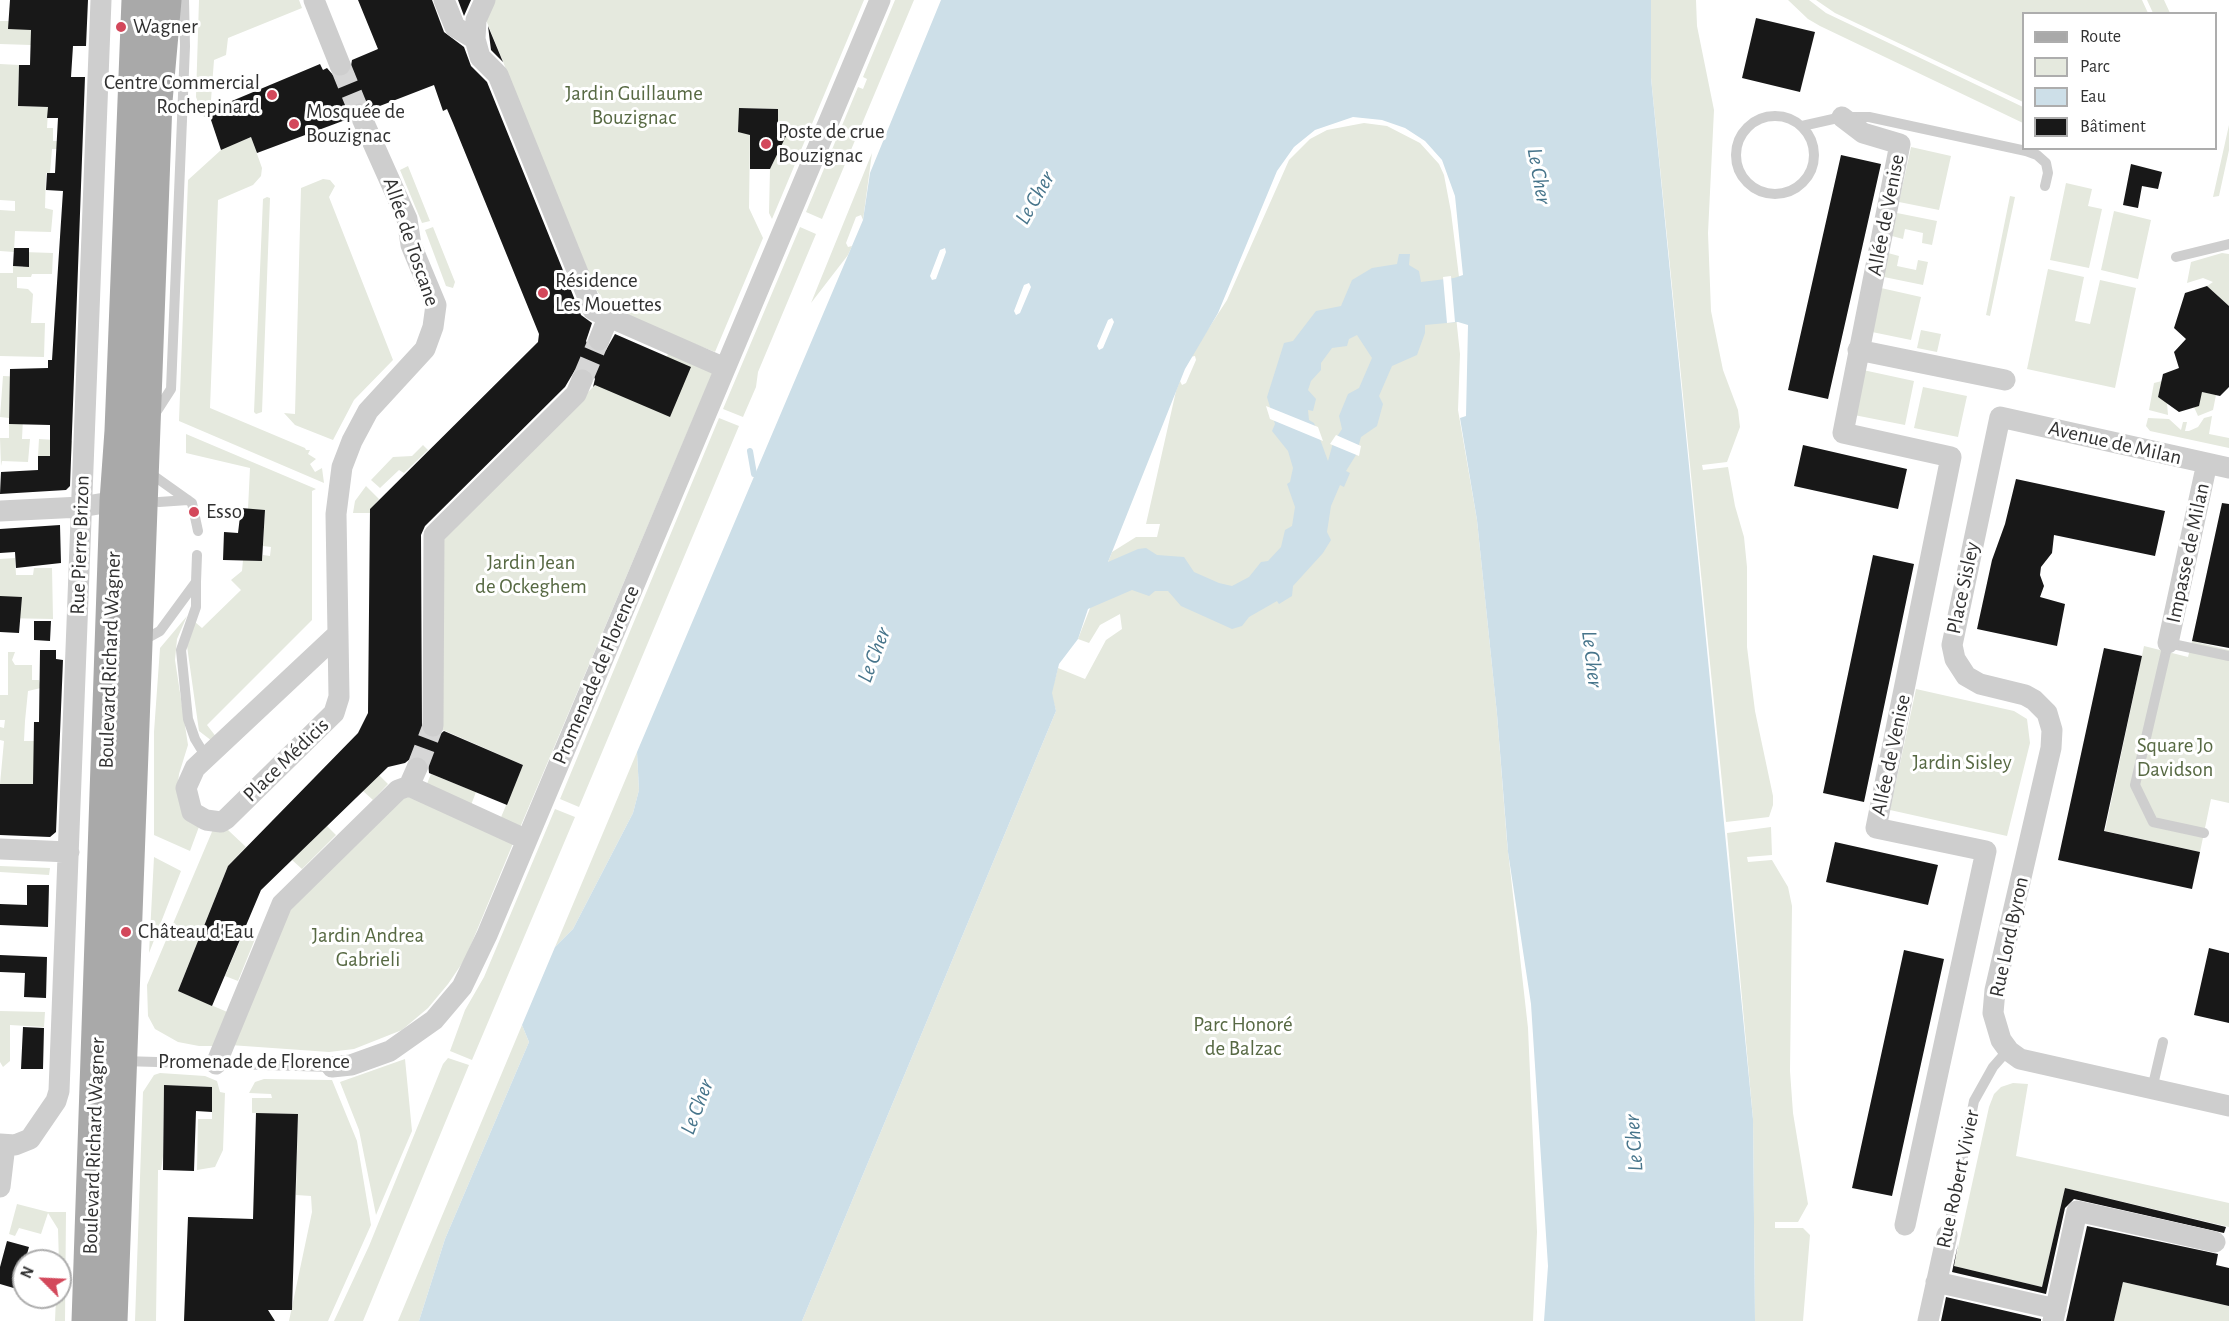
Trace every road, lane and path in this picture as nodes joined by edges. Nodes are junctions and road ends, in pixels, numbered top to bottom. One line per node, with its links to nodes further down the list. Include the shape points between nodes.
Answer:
1 (101, 0): 29 (street, Rue Pierre Brizon)
2 (138, 0): 28 (main road, Boulevard Richard Wagner, via 121,432)
3 (165, 0): 24 (main road, Boulevard Richard Wagner, via 156,101)
4 (184, 0): 24 (lane, via 171,389)
5 (314, 0): 10 (street)
6 (444, 0): 9 (street, via 455,27)
7 (485, 0): 9 (street, via 476,20)
8 (880, 0): 20 (street, Promenade de Florence)
9 (475, 39): 17 (street, via 480,57 498,75 510,100 593,310)
10 (340, 64)
11 (360, 114): 34 (street, Allée de Toscane, via 407,219 411,245 436,305 425,349 368,411 342,467 336,514)
12 (1842, 117): 13 (lane); 14 (lane, via 1869,117 2037,155 2047,167); 19 (street, Allée de Venise, via 1863,133 1900,144)
13 (1802, 126): 13 (lane, via 1788,118 1772,116 1757,120 1745,131 1736,152 1746,181 1777,195 1799,187 1815,157 1814,146)
14 (2045, 186)
15 (2229, 244): 16 (lane)
16 (2175, 257)
17 (608, 318): 18 (street); 20 (street)
18 (599, 340)
19 (1858, 350): 22 (street); 54 (street, Allée de Venise, via 1843,433 1950,457 1876,828 1986,851)
20 (725, 368): 42 (street, Promenade de Florence)
21 (582, 380): 39 (street, via 576,394 434,536)
22 (2005, 380)
23 (2000, 417): 25 (street, Avenue de Milan); 38 (street, Place Sisley, via 1952,637 1953,653 1958,666 1972,680 2025,695)
24 (144, 429): 26 (main road, Boulevard Richard Wagner)
25 (2207, 464): 27 (street, Avenue de Milan); 36 (street, Impasse de Milan)
26 (144, 466): 28 (main road, Boulevard Richard Wagner); 28 (lane, via 154,478)
27 (2229, 468)
28 (151, 500): 29 (street); 31 (lane, via 192,504); 35 (main road, Boulevard Richard Wagner); 47 (main road, Boulevard Richard Wagner)
29 (81, 507): 30 (street); 44 (street, Rue Pierre Brizon)
30 (0, 511)
31 (198, 531)
32 (197, 555): 33 (lane)
33 (196, 582): 35 (lane, via 160,631); 40 (lane, via 196,607 181,650 188,719)
34 (338, 634): 40 (street, Place Médicis); 40 (street, Place Médicis, via 339,697 334,713 221,822 192,812 186,797 189,777)
35 (143, 641): 47 (main road, Boulevard Richard Wagner)
36 (2169, 643): 37 (lane); 41 (lane, via 2135,785 2152,822)
37 (2229, 656)
38 (2042, 706): 46 (street, Rue Lord Byron, via 2050,721 2052,738 1995,990 1993,1013)
39 (433, 726)
40 (206, 757)
41 (2204, 833)
42 (527, 840): 48 (street, via 413,777 282,904); 49 (street, Promenade de Florence, via 487,935 450,1003 434,1020 390,1051 351,1065)
43 (0, 849): 44 (street)
44 (69, 852): 52 (street, Rue Pierre Brizon, via 59,1091 37,1132 22,1143)
45 (2163, 1042): 50 (lane)
46 (2008, 1050): 50 (street, via 2020,1059); 55 (lane, Rue Robert Vivier, via 1993,1067 1974,1101)
47 (110, 1061): 48 (lane, Promenade de Florence); 59 (main road, Boulevard Richard Wagner); 60 (main road, Boulevard Richard Wagner)
48 (216, 1064): 49 (lane, Promenade de Florence)
49 (332, 1067)
50 (2152, 1089): 51 (street)
51 (2229, 1106)
52 (3, 1144): 53 (street)
53 (0, 1187)
54 (1905, 1225)
55 (1947, 1235): 57 (street, Rue Robert Vivier)
56 (2215, 1242): 58 (street, via 2077,1211)
57 (1936, 1282): 58 (street); 61 (street, Rue Robert Vivier)
58 (2054, 1315)
59 (88, 1321)
60 (111, 1321)
61 (1928, 1321)

